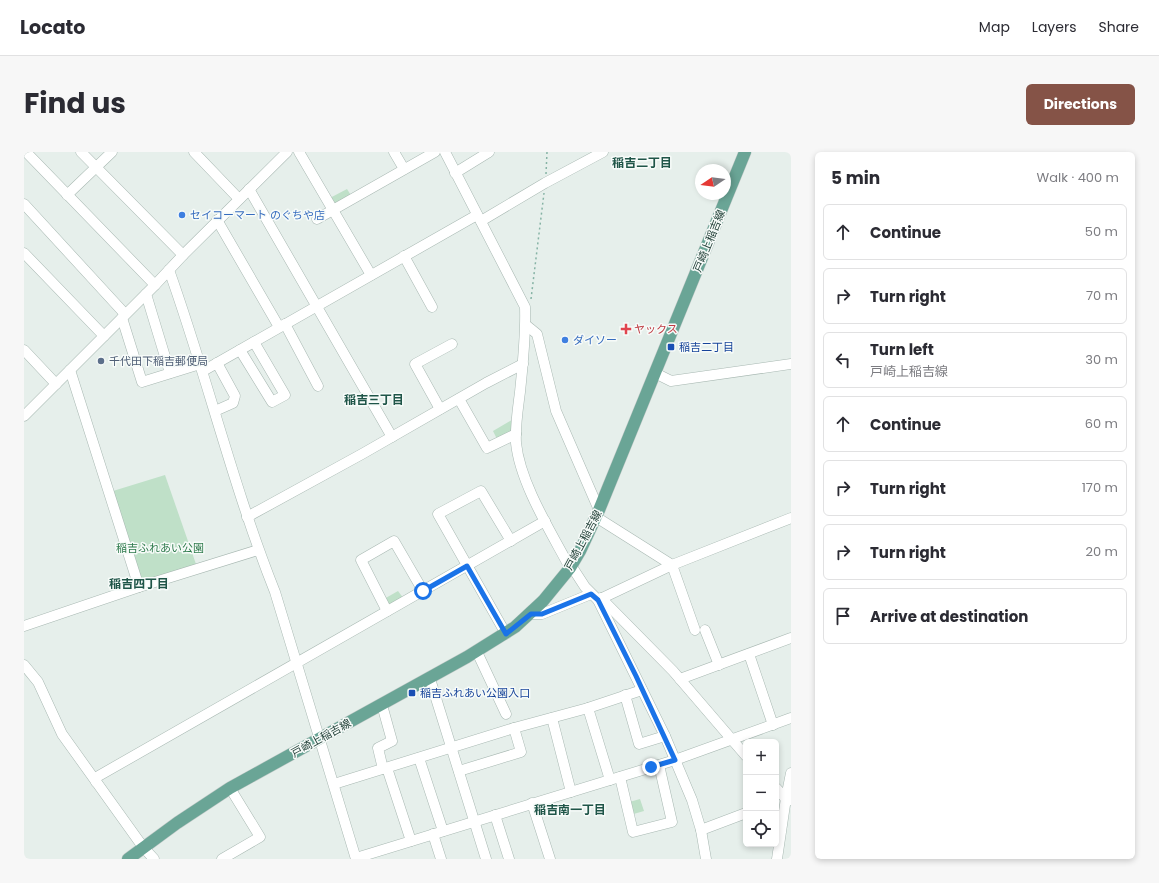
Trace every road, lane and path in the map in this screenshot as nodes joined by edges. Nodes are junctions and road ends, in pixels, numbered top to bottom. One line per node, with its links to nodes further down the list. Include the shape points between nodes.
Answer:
1 (26, 152): 19 (street)
2 (81, 152): 14 (street)
3 (112, 152): 14 (street)
4 (194, 152): 20 (street)
5 (288, 152): 18 (street)
6 (299, 152): 22 (street)
7 (394, 152): 15 (street)
8 (434, 152): 15 (street)
9 (445, 152): 16 (street)
10 (489, 152): 16 (street)
11 (548, 152): 17 (path)
12 (603, 152): 17 (street)
13 (745, 152): 50 (main road, 戸崎上稲吉線)
14 (96, 168): 19 (street); 27 (street)
15 (404, 170): 22 (street)
16 (456, 173): 23 (street)
17 (545, 183): 23 (street); 35 (path, via 531,298)
18 (249, 189): 20 (street); 33 (street)
19 (67, 195): 31 (street)
20 (240, 199): 25 (street)
21 (24, 204): 36 (street)
22 (332, 210): 24 (street); 30 (street)
23 (479, 218): 28 (street); 35 (street)
24 (317, 219)
25 (217, 220): 27 (street); 38 (street)
26 (24, 253): 39 (street)
27 (183, 255): 29 (street)
28 (404, 256): 30 (street); 34 (street)
29 (169, 270): 31 (street); 47 (street)
30 (371, 275): 33 (street)
31 (155, 284): 32 (street)
32 (146, 294): 36 (street); 49 (street)
33 (316, 306): 38 (street); 58 (street)
34 (432, 307)
35 (525, 307): 37 (street)
36 (124, 316): 39 (street); 49 (street, via 142,382)
37 (526, 325): 45 (street); 59 (street, via 537,334 556,411)
38 (282, 326): 40 (street); 52 (street)
39 (104, 336): 48 (street)
40 (254, 342): 43 (street); 43 (street, via 285,395 272,402)
41 (452, 344): 54 (street, via 415,364)
42 (24, 350): 51 (street)
43 (240, 350): 44 (street)
44 (217, 363): 47 (street); 55 (street, via 235,396 233,403)
45 (523, 364): 53 (street); 57 (street)
46 (791, 364): 50 (street, via 671,381)
47 (201, 367): 49 (street); 55 (street)
48 (70, 370): 51 (street); 68 (street)
49 (170, 373)
50 (655, 373): 59 (main road, 戸崎上稲吉線)
51 (56, 384): 56 (street)
52 (318, 386)
53 (459, 398): 54 (street); 57 (street, via 487,448)
54 (440, 410): 58 (street)
55 (214, 411): 60 (street)
56 (24, 416)
57 (516, 434): 62 (street, via 519,462)
58 (392, 437): 60 (street)
59 (598, 514): 65 (street); 67 (main road, 戸崎上稲吉線)
60 (247, 517): 64 (street)
61 (791, 518): 65 (street)
62 (545, 521): 63 (street); 67 (street)
63 (511, 541): 66 (street); 66 (street, via 481,491 438,514)
64 (258, 550): 68 (street); 78 (street, via 275,592)
65 (672, 565): 70 (street); 80 (street, via 700,630)
66 (467, 566): 69 (street); 74 (street)
67 (570, 568): 70 (street); 72 (main road, 戸崎上稲吉線)
68 (139, 587): 73 (street)
69 (423, 591): 71 (street); 71 (street, via 394,541 361,560)
70 (597, 597): 72 (street, via 542,614); 82 (street); 83 (street)
71 (387, 611): 78 (street)
72 (531, 614): 74 (main road, 戸崎上稲吉線)
73 (24, 626)
74 (506, 634): 76 (main road, 戸崎上稲吉線)
75 (791, 638): 77 (street)
76 (477, 652): 81 (main road, 戸崎上稲吉線); 87 (street)
77 (749, 654): 80 (street); 90 (street)
78 (297, 663): 93 (street); 104 (street, via 95,778)
79 (24, 665): 104 (street, via 38,682 62,734)
80 (719, 665): 82 (street)
81 (430, 679): 85 (main road, 戸崎上稲吉線); 95 (street)
82 (680, 679): 94 (street)
83 (642, 690): 84 (street); 92 (street)
84 (625, 696): 86 (street); 92 (street, via 639,744)
85 (382, 705): 93 (main road, 戸崎上稲吉線); 100 (street, via 392,741 378,748)
86 (588, 708): 88 (street); 103 (street)
87 (506, 714)
88 (552, 718): 91 (street); 107 (street)
89 (791, 718): 90 (street)
90 (772, 725): 94 (street)
91 (514, 728): 95 (street); 101 (street, via 521,752)
92 (665, 736): 98 (street)
93 (320, 739): 105 (street); 106 (main road, 戸崎上稲吉線)
94 (731, 740): 96 (street); 98 (street)
95 (452, 748): 97 (street); 101 (street)
96 (743, 753)
97 (419, 758): 100 (street); 115 (street)
98 (675, 760): 99 (street); 114 (street, via 692,800)
99 (659, 765): 103 (street); 103 (street, via 672,822 633,832)
100 (385, 769): 105 (street); 117 (street)
101 (459, 771): 113 (street)
102 (791, 774): 109 (street)
103 (615, 778): 107 (street)
104 (96, 782): 118 (street)
105 (334, 784): 119 (street)
106 (230, 788): 118 (main road, 戸崎上稲吉線); 122 (street, via 260,837)
107 (570, 792): 110 (street)
108 (779, 792): 109 (street)
109 (786, 800): 128 (street)
110 (532, 804): 112 (street); 126 (street)
111 (743, 814): 114 (street)
112 (495, 815): 113 (street); 125 (street)
113 (475, 821): 115 (street); 124 (street)
114 (701, 830): 127 (street)
115 (443, 831): 116 (street)
116 (433, 834): 117 (street); 123 (street)
117 (411, 841): 119 (street)
118 (143, 847): 120 (main road, 戸崎上稲吉線); 121 (street)
119 (356, 858)
120 (128, 859)
121 (154, 859)
122 (222, 859)
123 (441, 859)
124 (486, 859)
125 (509, 859)
126 (550, 859)
127 (706, 859)
128 (777, 859)

